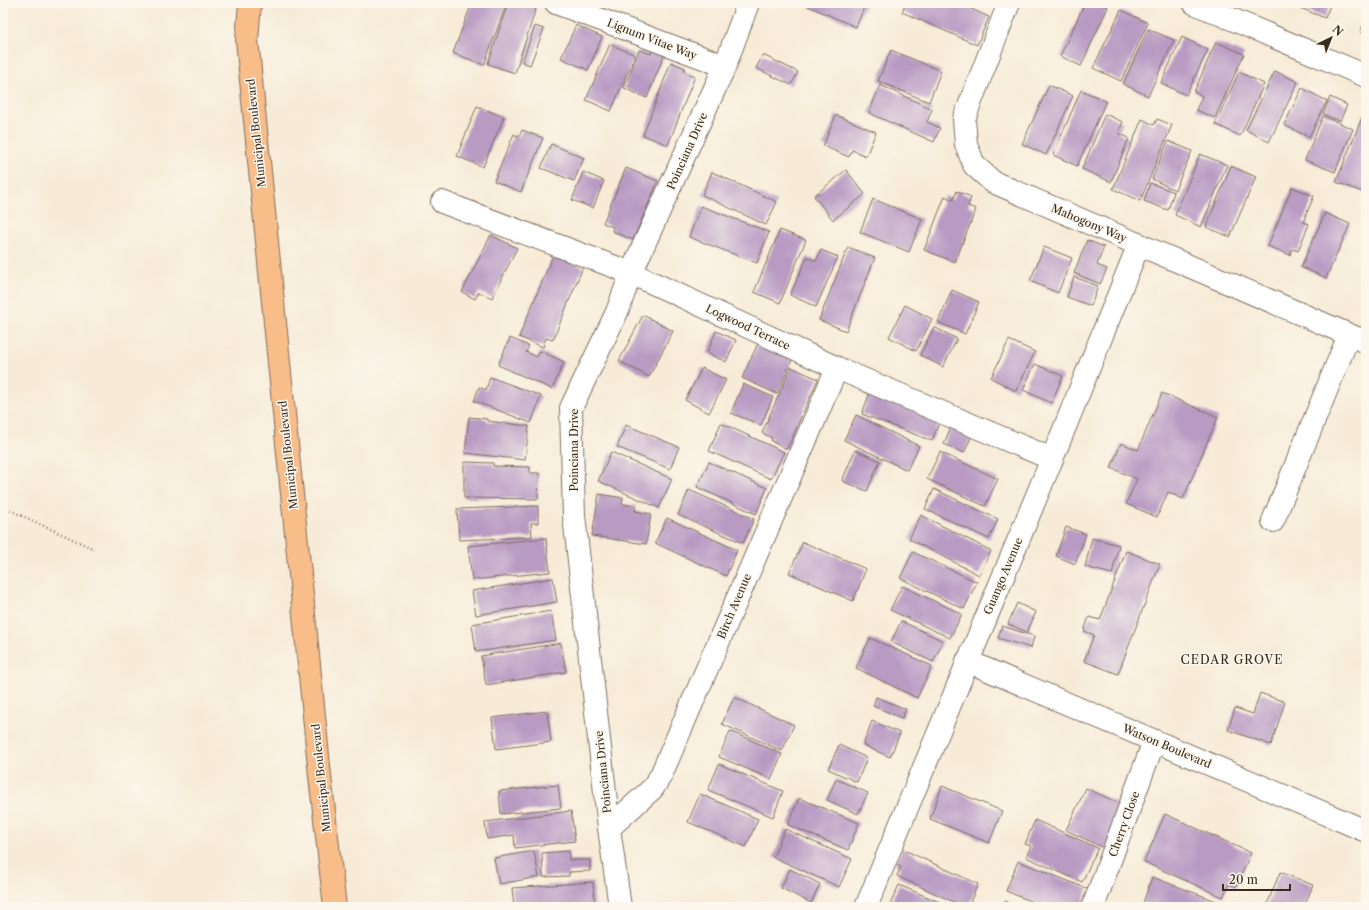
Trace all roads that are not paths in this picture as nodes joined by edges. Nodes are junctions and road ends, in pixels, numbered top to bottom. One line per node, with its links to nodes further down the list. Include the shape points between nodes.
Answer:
1 (250, 3): 19 (main road, Municipal Boulevard, via 247,40)
2 (556, 3): 6 (street, Lignum Vitae Way)
3 (748, 3): 6 (street, Poinciana Drive)
4 (1009, 3): 9 (street, Mahogony Way, via 964,120 966,144 974,165 993,182)
5 (1194, 3): 7 (street)
6 (725, 66): 10 (street, Poinciana Drive)
7 (1366, 76)
8 (442, 202): 10 (street, Logwood Terrace)
9 (1139, 244): 11 (street, Mahogony Way); 13 (street, Guango Avenue)
10 (631, 273): 12 (street, Logwood Terrace); 17 (street, Poinciana Drive, via 617,312 571,408 574,516)
11 (1358, 338): 14 (street)
12 (837, 368): 13 (street, Logwood Terrace); 17 (street, Birch Avenue, via 661,775 653,788)
13 (1052, 459): 15 (street, Guango Avenue)
14 (1273, 521)
15 (967, 661): 16 (street, Watson Boulevard); 21 (street, Guango Avenue)
16 (1154, 741): 18 (street, Watson Boulevard); 22 (street, Cherry Close)
17 (609, 828): 20 (street, Poinciana Drive)
18 (1366, 832)
19 (335, 907)
20 (620, 907)
21 (866, 907)
22 (1093, 907)

